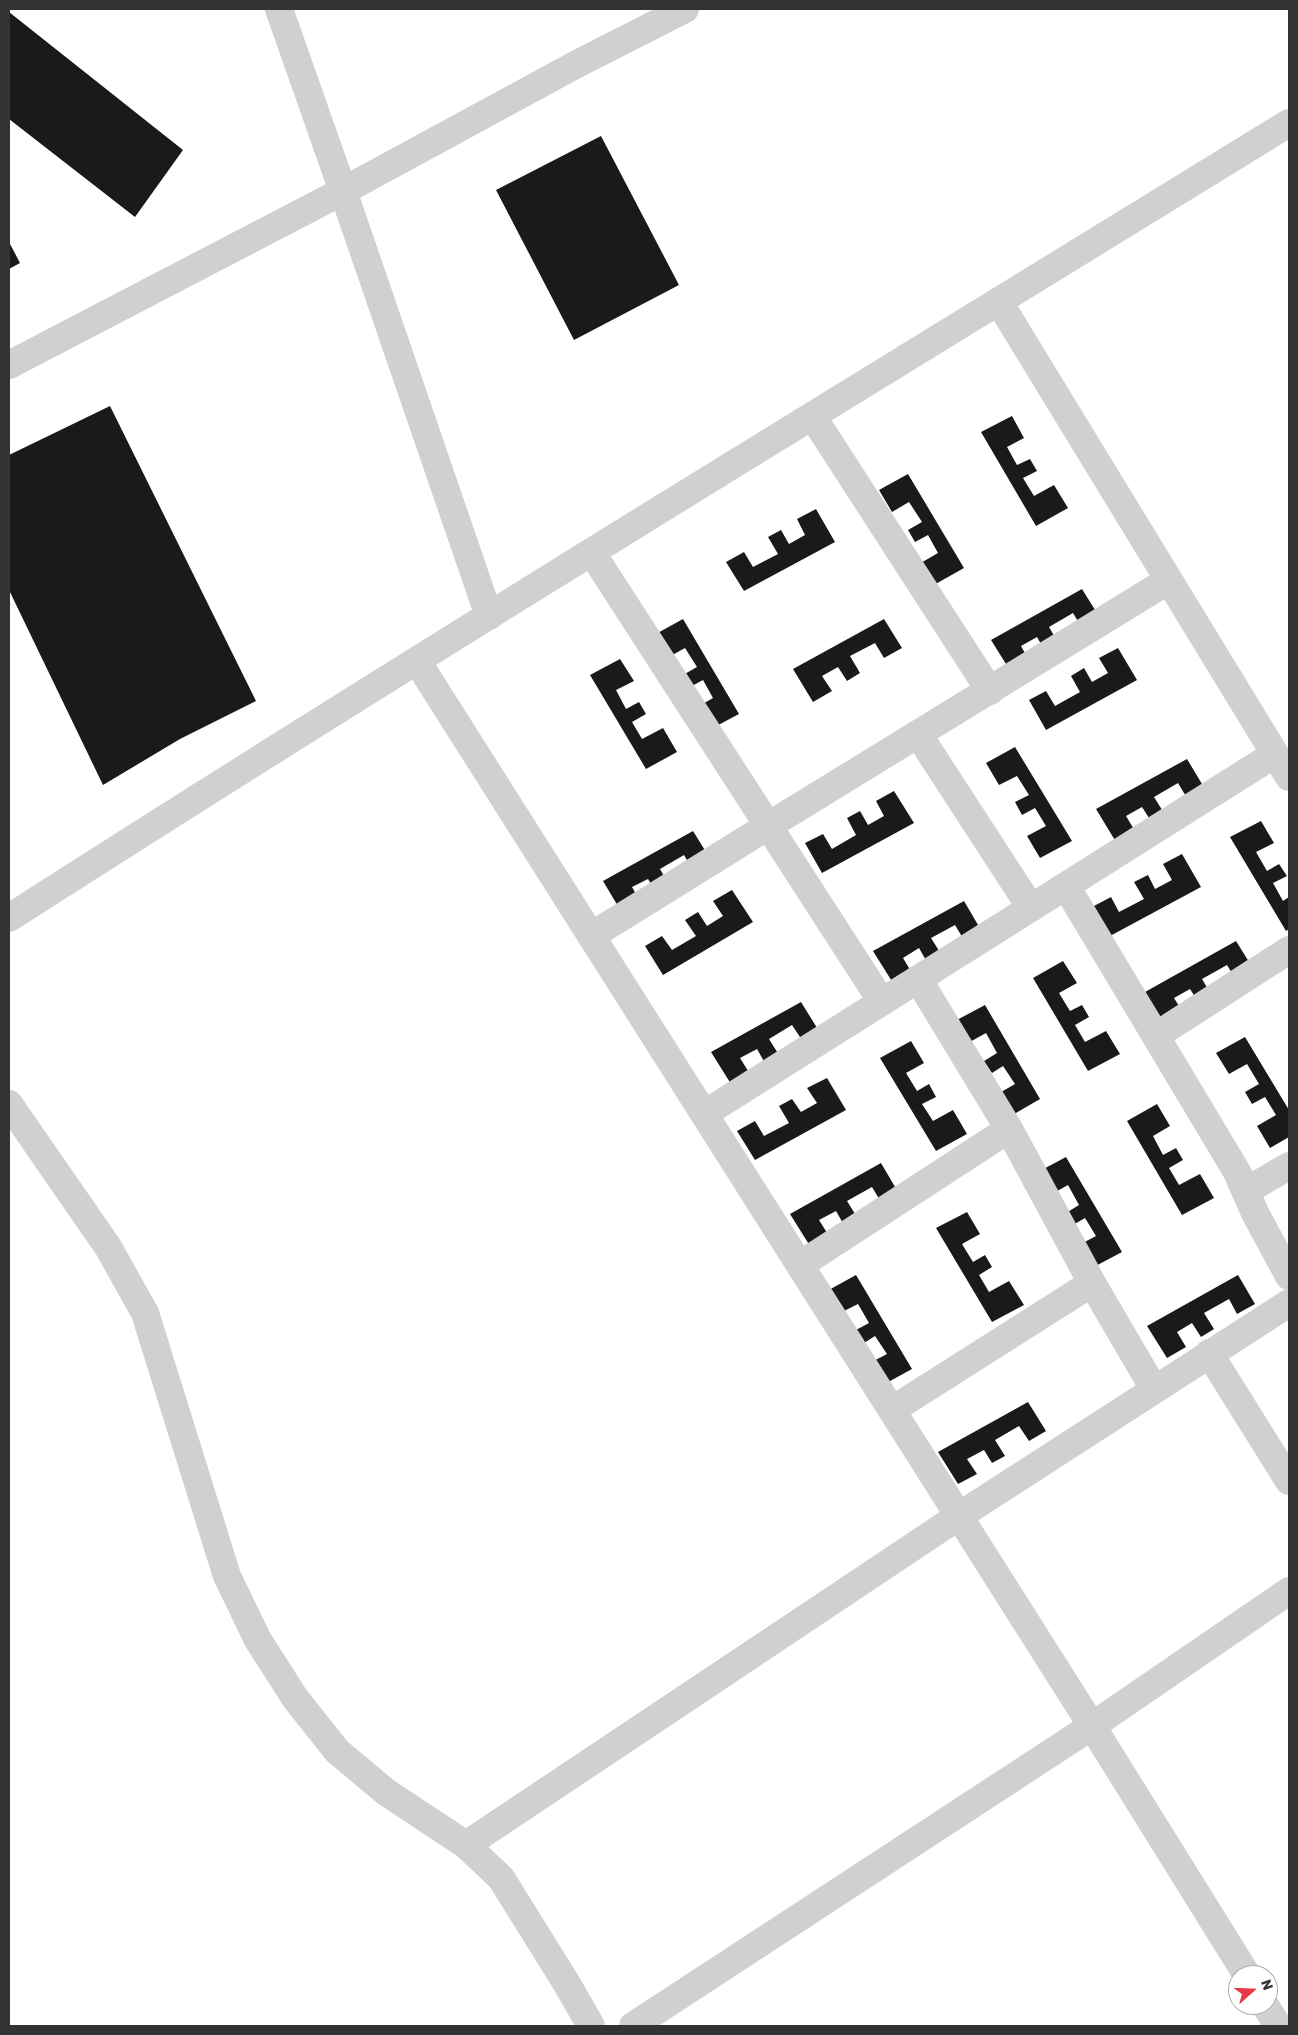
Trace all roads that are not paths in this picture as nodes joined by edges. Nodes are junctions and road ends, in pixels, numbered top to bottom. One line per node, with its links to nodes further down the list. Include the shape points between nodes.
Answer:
1 (279, 9): 4 (street)
2 (685, 9): 4 (street)
3 (1289, 123): 5 (street)
4 (344, 191): 6 (street); 10 (street)
5 (999, 302): 7 (street); 9 (street)
6 (9, 365)
7 (813, 417): 8 (street); 12 (street)
8 (592, 553): 10 (street); 16 (street)
9 (1169, 580): 12 (street); 14 (street)
10 (489, 616): 11 (street)
11 (417, 661): 19 (street); 20 (street)
12 (990, 691): 13 (street)
13 (918, 734): 16 (street); 18 (street)
14 (1275, 754): 15 (street); 17 (street)
15 (1289, 777)
16 (768, 826): 20 (street); 23 (street)
17 (1066, 886): 18 (street); 24 (street)
18 (1031, 908): 22 (street)
19 (9, 918)
20 (591, 936): 26 (street)
21 (1289, 950): 24 (street)
22 (918, 979): 23 (street); 27 (street)
23 (882, 1002): 26 (street)
24 (1157, 1036): 29 (street)
25 (9, 1104): 41 (street, via 108,1247 145,1312 227,1576 258,1640 295,1698 337,1751 386,1792)
26 (704, 1114): 30 (street)
27 (1009, 1129): 30 (street); 32 (street)
28 (1289, 1166): 29 (street)
29 (1246, 1191): 31 (street)
30 (800, 1265): 36 (street)
31 (1289, 1276)
32 (1092, 1283): 35 (street); 36 (street)
33 (1289, 1303): 34 (street)
34 (1209, 1353): 35 (street); 37 (street)
35 (1154, 1389): 38 (street)
36 (892, 1410): 38 (street)
37 (1289, 1481)
38 (959, 1516): 40 (street); 41 (street)
39 (1289, 1591): 40 (street)
40 (1092, 1726): 42 (street); 45 (street)
41 (466, 1845): 44 (street, via 501,1878)
42 (1241, 1965)
43 (1271, 2015): 46 (street)
44 (591, 2026)
45 (632, 2026)
46 (1278, 2026)

